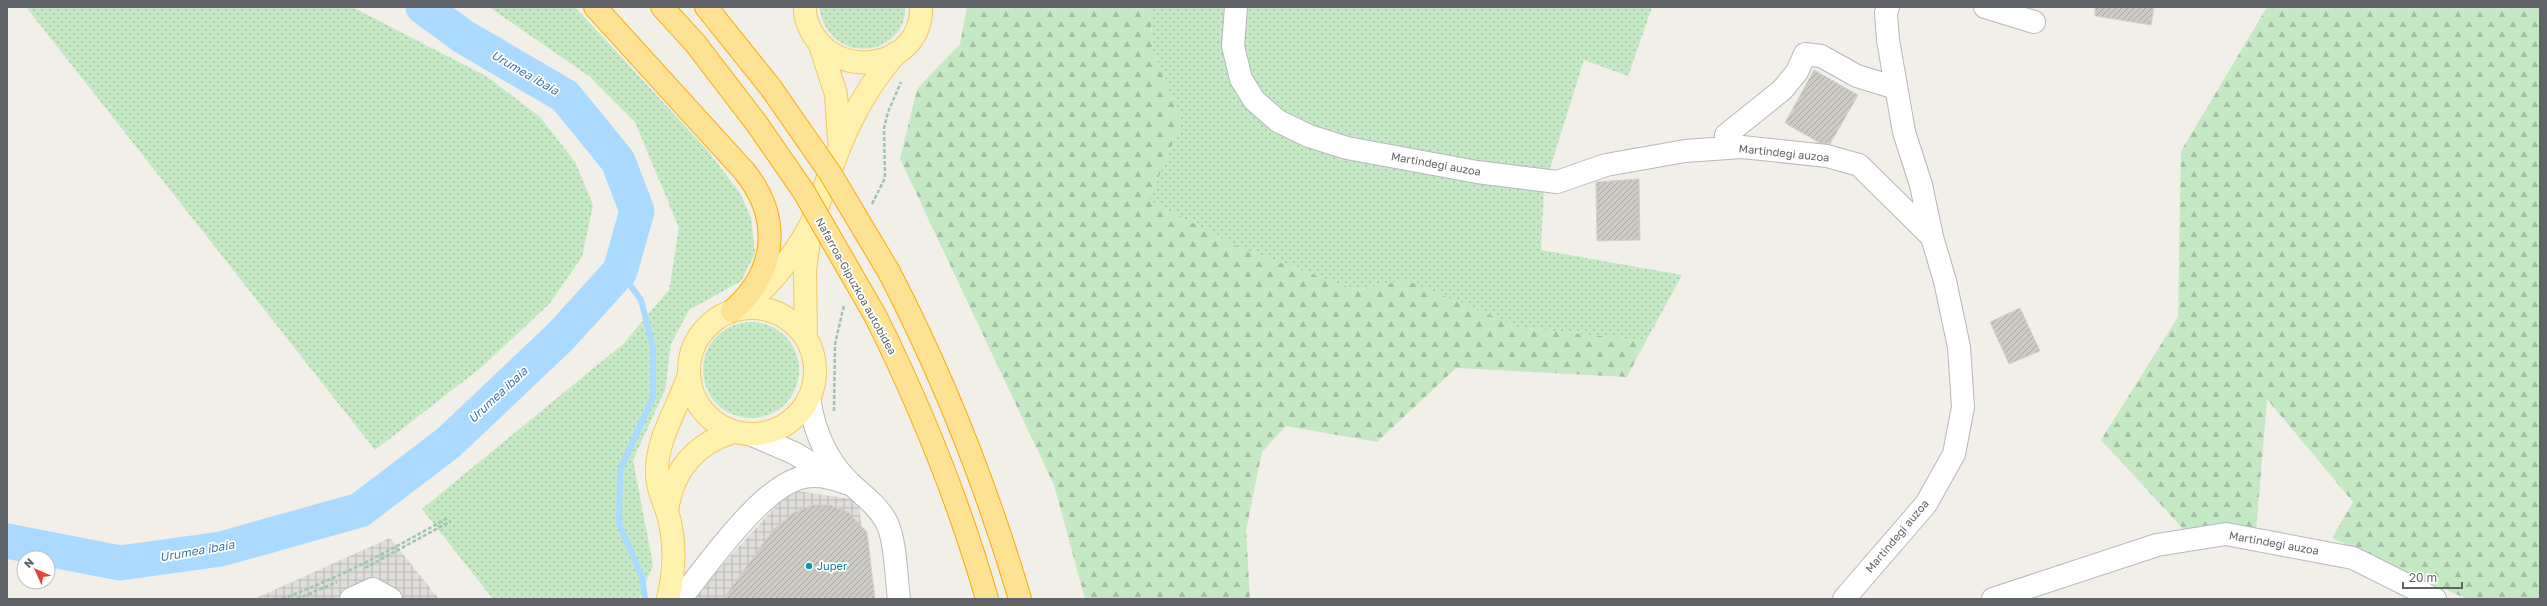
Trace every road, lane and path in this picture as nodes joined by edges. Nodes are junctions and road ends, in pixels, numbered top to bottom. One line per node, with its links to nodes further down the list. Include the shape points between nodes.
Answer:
1 (595, 7): 17 (highway, via 745,172 762,198 770,230 766,261 753,288)
2 (662, 7): 35 (highway, Nafarroa-Gipuzkoa autobidea, bridge, via 695,43 757,124 804,192 876,316 932,438 969,537)
3 (706, 7): 36 (highway, bridge, via 771,88 830,173 888,272 920,333 962,427 998,526)
4 (805, 7): 10 (main road, via 810,29)
5 (921, 7): 11 (main road, via 917,27 909,42)
6 (1236, 7): 14 (street, Martindegi auzoa, via 1233,46 1241,79 1254,100 1278,121 1309,136 1347,148 1477,172 1557,182 1606,165 1685,151)
7 (1888, 7): 12 (street, Martindegi auzoa, via 1888,40)
8 (1985, 7): 9 (street)
9 (2034, 22)
10 (820, 45): 11 (main road, via 832,55 848,62 864,64); 13 (main road, via 836,94)
11 (896, 54): 13 (main road, via 863,96)
12 (1896, 88): 14 (street, Martindegi auzoa, via 1857,76 1821,56 1804,54 1797,72 1782,90 1726,135); 16 (street, Martindegi auzoa, via 1904,132 1921,185)
13 (839, 146): 15 (main road)
14 (1725, 148): 16 (street, Martindegi auzoa, via 1742,147 1828,156 1859,166)
15 (812, 222): 17 (main road, via 782,269); 18 (main road, via 805,270)
16 (1932, 237): 37 (street, Martindegi auzoa, via 1945,281 1959,347 1963,407 1954,454 1926,504)
17 (737, 309): 18 (main road, via 765,309 785,317); 19 (main road, via 716,318 704,329 694,344 689,360)
18 (806, 338): 20 (main road, via 815,362)
19 (688, 377): 21 (main road, via 690,389 702,412 711,420); 23 (main road, via 658,453 658,486)
20 (809, 398): 21 (main road, via 803,409 773,431); 22 (street, via 812,417 822,446)
21 (742, 433): 22 (street, via 794,453); 23 (main road, via 708,442 688,460 673,484)
22 (844, 482): 33 (street, via 819,476 803,477 776,490 753,510); 34 (street, via 872,502 887,523)
23 (667, 511): 32 (main road, via 673,549)
24 (448, 517): 28 (path, via 392,550 319,585)
25 (451, 521): 26 (path)
26 (361, 570)
27 (341, 580): 29 (path)
28 (282, 599)
29 (297, 599)
30 (351, 599): 31 (street, via 373,588)
31 (391, 599)
32 (668, 599)
33 (680, 599)
34 (899, 599)
35 (987, 599)
36 (1020, 599)
37 (1844, 599)
38 (1993, 599): 39 (street, Martindegi auzoa, via 2157,545 2226,534 2353,558)
39 (2435, 599)

